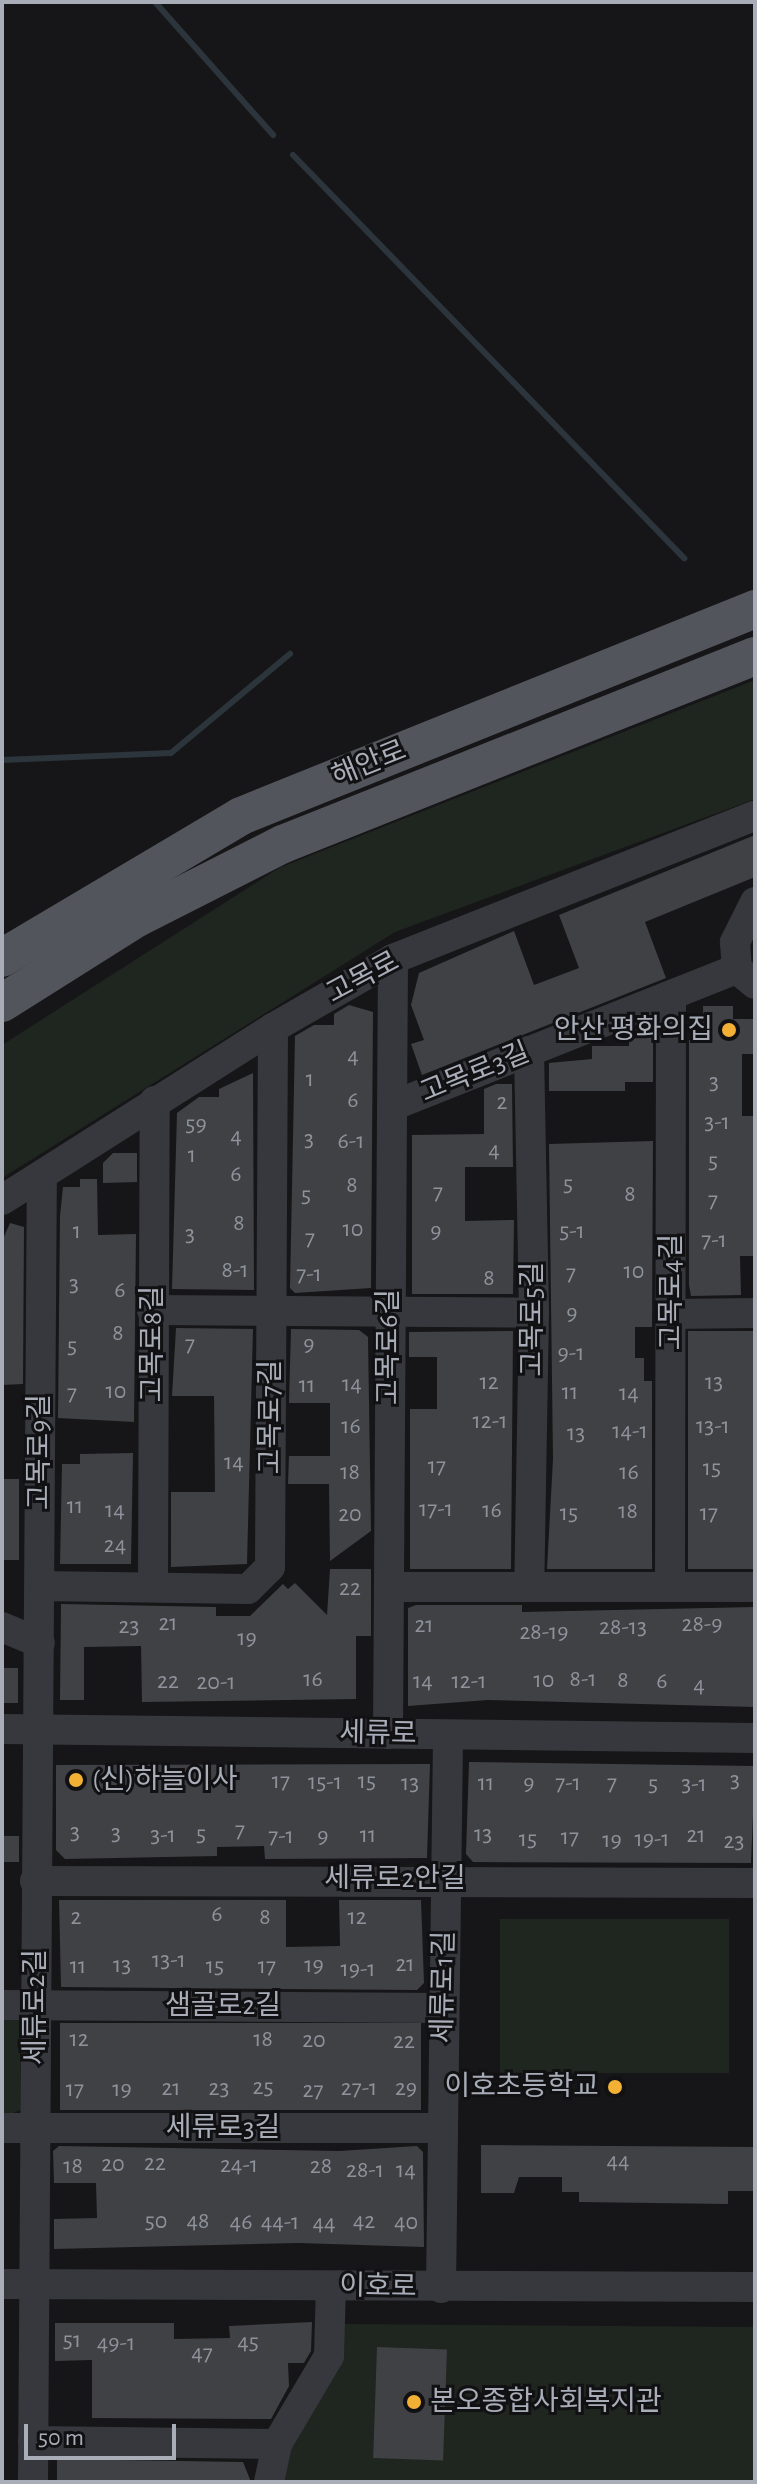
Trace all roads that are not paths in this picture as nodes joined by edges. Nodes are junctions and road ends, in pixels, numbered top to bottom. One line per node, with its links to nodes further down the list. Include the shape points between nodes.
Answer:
1 (755, 609): 5 (main road, 해안로, via 241,816)
2 (755, 656): 9 (main road, 해안로, via 283,844 137,918)
3 (755, 816): 6 (street, 고목로)
4 (755, 902): 7 (street, via 737,927)
5 (2, 958)
6 (393, 959): 10 (street, 고목로); 13 (street, 고목로6길)
7 (746, 976): 8 (street, 고목로3길)
8 (671, 997): 11 (street, 고목로3길); 21 (street, 고목로4길)
9 (2, 1003)
10 (273, 1028): 12 (street, 고목로); 17 (street, 고목로7길)
11 (529, 1051): 13 (street, 고목로3길); 19 (street, 고목로5길)
12 (155, 1101): 14 (street, 고목로); 16 (street, 고목로8길)
13 (392, 1106): 18 (street, 고목로6길)
14 (42, 1175): 15 (street, 고목로); 22 (street, 고목로9길)
15 (2, 1200)
16 (152, 1310): 17 (street); 23 (street, 고목로8길)
17 (272, 1310): 18 (street); 23 (street, 고목로7길, via 270,1567 248,1589)
18 (389, 1310): 19 (street); 25 (street, 고목로6길)
19 (534, 1313): 26 (street, 고목로5길)
20 (755, 1313): 21 (street)
21 (672, 1314): 24 (street, 고목로4길)
22 (40, 1586): 23 (street, 고목로7길); 29 (street, 고목로9길)
23 (153, 1586)
24 (670, 1586): 26 (street); 27 (street)
25 (390, 1587): 26 (street); 32 (street, 고목로6길)
26 (529, 1587)
27 (755, 1587)
28 (2, 1627): 29 (street)
29 (40, 1643): 31 (street, 고목로9길)
30 (2, 1729): 31 (street, 세류로)
31 (39, 1730): 32 (street, 세류로); 36 (street, 세류로2길)
32 (388, 1734): 33 (street, 세류로)
33 (448, 1735): 34 (street, 세류로); 35 (street, 세류로1길)
34 (755, 1738)
35 (445, 1878): 36 (street, 세류로2안길); 37 (street, 세류로2안길); 40 (street, 세류로1길)
36 (35, 1881): 39 (street, 세류로2길)
37 (755, 1883)
38 (2, 2005): 39 (street, 샘골로2길)
39 (36, 2005): 40 (street, 샘골로2길); 42 (street, 세류로2길)
40 (443, 2008): 43 (street, 세류로1길)
41 (2, 2128): 42 (street, 세류로3길)
42 (36, 2128): 43 (street, 세류로3길); 45 (street, 세류로2길)
43 (443, 2128): 48 (street, 세류로1길)
44 (2, 2284): 45 (street, 이호로)
45 (33, 2284): 46 (street, 이호로); 49 (street, 세류로2길)
46 (331, 2286): 48 (street, 이호로); 50 (street, via 329,2356)
47 (755, 2287): 48 (street, 이호로)
48 (441, 2288)
49 (33, 2441): 50 (street); 51 (street, 세류로2길)
50 (277, 2444): 52 (street)
51 (33, 2482)
52 (269, 2482)

